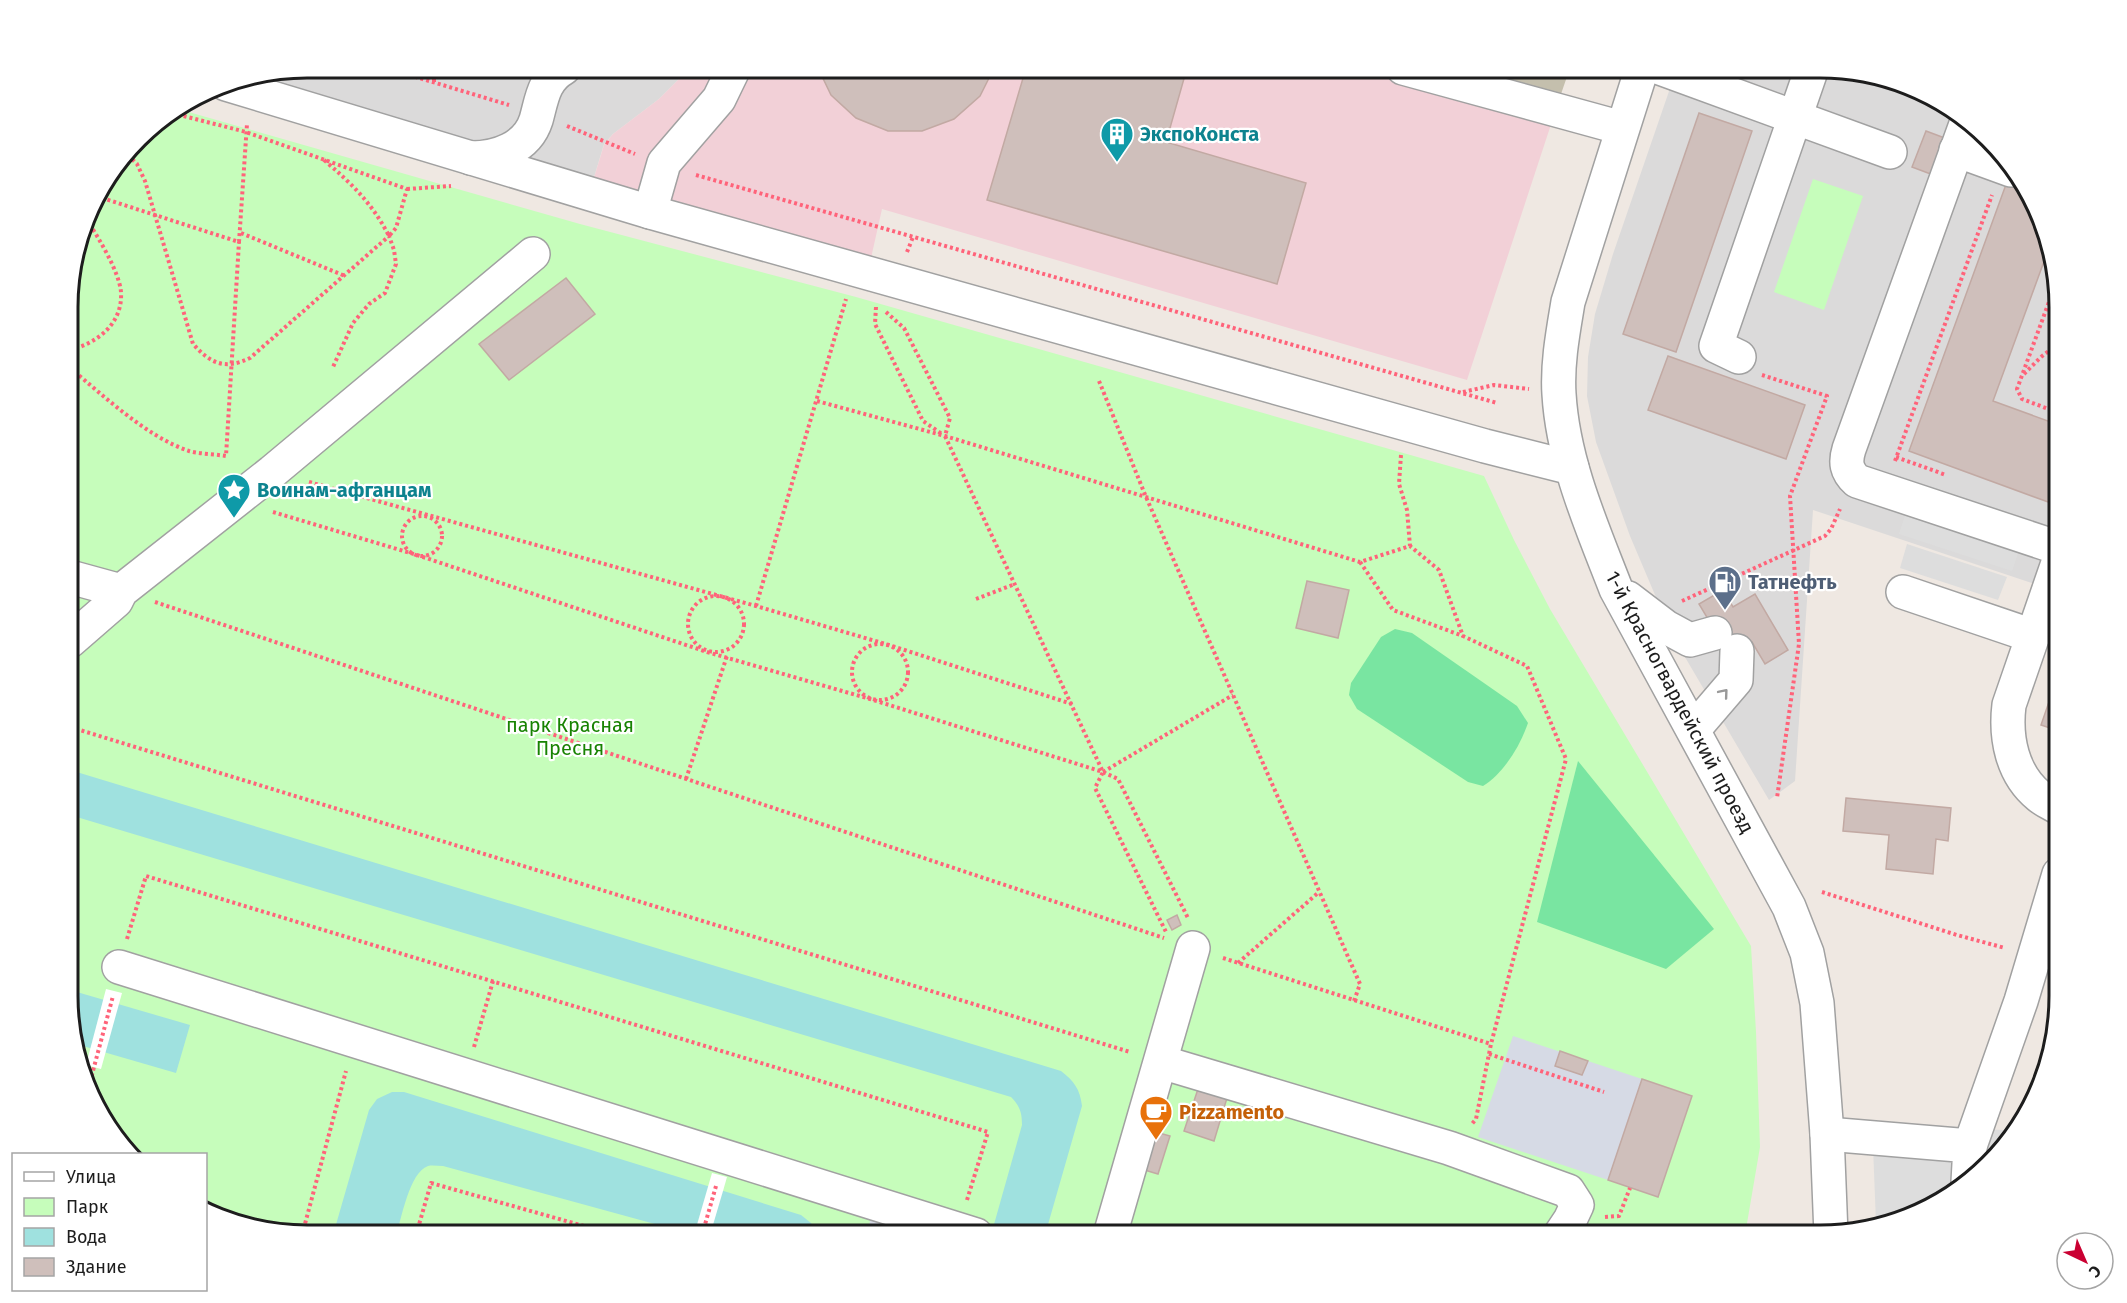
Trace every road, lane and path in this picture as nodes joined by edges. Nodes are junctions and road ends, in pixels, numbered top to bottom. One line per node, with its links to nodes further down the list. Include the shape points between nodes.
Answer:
1 (421, 78): 9 (path)
2 (434, 78): 9 (path)
3 (550, 78): 11 (street)
4 (729, 78): 23 (street, via 718,99)
5 (1440, 78): 15 (street)
6 (1639, 78): 15 (street, 1-й Красногвардейский проезд)
7 (1688, 78): 13 (street)
8 (1809, 78): 13 (street)
9 (434, 82): 11 (path)
10 (240, 88): 19 (street)
11 (537, 113): 19 (street, via 528,134 508,150 491,157); 23 (path)
12 (182, 116): 16 (path)
13 (1795, 117): 18 (street); 40 (street, via 1716,346)
14 (247, 124): 16 (path)
15 (1622, 128): 53 (street, 1-й Красногвардейский проезд, via 1568,302 1562,340 1559,393)
16 (246, 132): 21 (path); 29 (path)
17 (1961, 137): 22 (street); 60 (street, via 1849,449 1847,467 1857,481)
18 (1890, 152)
19 (470, 158): 26 (street)
20 (132, 159): 27 (path, via 145,181)
21 (324, 160): 30 (path, via 357,189 377,213); 30 (path, via 407,189 396,228)
22 (1997, 162)
23 (663, 166): 26 (street); 31 (path)
24 (2005, 172): 54 (path)
25 (106, 199): 27 (path)
26 (650, 212): 53 (street)
27 (155, 215): 32 (path); 41 (path, via 193,344 212,361)
28 (92, 229): 38 (path, via 121,292 114,324 100,337)
29 (241, 233): 32 (path); 35 (path)
30 (388, 236): 35 (path); 42 (path, via 396,264 386,293 369,304 353,323)
31 (913, 237): 33 (path); 47 (path)
32 (239, 242): 41 (path)
33 (906, 253)
34 (533, 254): 55 (street)
35 (345, 276): 41 (path, via 261,350)
36 (846, 299): 48 (path)
37 (2049, 302): 44 (path)
38 (78, 346)
39 (2049, 351): 44 (path)
40 (1739, 357): 62 (path, via 1752,372 1827,396 1790,496)
41 (233, 364): 43 (path, via 226,456 190,451 162,438)
42 (333, 367)
43 (78, 375)
44 (2021, 377): 50 (path, via 2017,389 2022,399)
45 (1099, 381): 56 (path)
46 (1530, 389): 47 (path, via 1494,385)
47 (1460, 393): 49 (path)
48 (817, 401): 51 (path); 73 (path)
49 (1497, 403)
50 (2049, 409)
51 (945, 436): 51 (path, via 923,421 875,324 877,303 904,328 950,418); 56 (path); 66 (path)
52 (1401, 452): 61 (path, via 1399,484 1407,510)
53 (1572, 468): 67 (street, 1-й Красногвардейский проезд)
54 (1892, 468)
55 (272, 472): 57 (street); 59 (path)
56 (1146, 496): 64 (path); 83 (path)
57 (234, 501): 63 (path); 69 (street)
58 (1840, 509): 62 (path, via 1830,532)
59 (428, 516): 63 (path, via 440,526 442,542 432,554); 63 (path, via 413,518 403,530 405,546); 71 (path)
60 (2049, 545)
61 (1410, 546): 64 (path); 77 (path, via 1439,570)
62 (1793, 550): 75 (path); 90 (path, via 1799,644)
63 (417, 555): 81 (path)
64 (1360, 562): 77 (path, via 1393,610)
65 (78, 579): 69 (street)
66 (1015, 584): 72 (path); 85 (path)
67 (1616, 589): 75 (street); 87 (street, 1-й Красногвардейский проезд)
68 (2049, 589): 78 (street)
69 (121, 591): 74 (street, via 99,592); 76 (street, via 116,601); 89 (path)
70 (1903, 592): 78 (street)
71 (725, 597): 73 (path); 80 (path, via 735,603 745,622 738,643); 81 (path, via 703,599 688,616 691,638)
72 (976, 599)
73 (756, 606): 79 (path)
74 (78, 609)
75 (1651, 616): 87 (street, one-way to 75, via 1736,680 1726,642 1690,639)
76 (78, 633)
77 (1463, 636): 102 (path, via 1527,666 1566,759)
78 (2033, 636): 91 (street, via 2009,705 2007,723 2009,743 2019,770 2039,796)
79 (889, 645): 84 (path, via 867,646 853,663 854,685); 84 (path, via 906,660 907,682 892,698); 85 (path)
80 (729, 650): 81 (path); 82 (path)
81 (708, 652): 82 (path)
82 (726, 657): 84 (path); 89 (path)
83 (1233, 695): 88 (path); 92 (path)
84 (870, 699): 88 (path)
85 (1072, 704): 88 (path)
86 (78, 729): 104 (path)
87 (1694, 729): 109 (street, 1-й Красногвардейский проезд, via 1789,907 1806,952 1817,1003)
88 (1103, 772): 89 (path, via 1095,788 1169,940); 95 (path, via 1118,779 1192,926)
89 (686, 779)
90 (1777, 798)
91 (2049, 802)
92 (1319, 892): 97 (path); 100 (path, via 1360,984)
93 (1822, 892): 96 (path)
94 (2049, 907): 96 (street)
95 (1193, 948): 97 (path); 104 (street)
96 (2034, 956): 110 (street)
97 (1238, 963): 100 (path)
98 (116, 980): 99 (path, via 146,876); 101 (street); 105 (path)
99 (493, 981): 106 (path); 120 (path, via 988,1132)
100 (1354, 1001): 102 (path)
101 (354, 1041): 106 (street); 115 (path)
102 (1491, 1044): 103 (path)
103 (1489, 1054): 107 (path); 108 (path)
104 (1161, 1062): 121 (street); 122 (street, via 1449,1148 1568,1191 1577,1205)
105 (92, 1075)
106 (465, 1076): 119 (street)
107 (1604, 1092)
108 (1476, 1119)
109 (1827, 1134): 110 (street); 123 (street, 1-й Красногвардейский проезд)
110 (1970, 1146): 111 (street)
111 (1969, 1170)
112 (718, 1178): 118 (path)
113 (1630, 1188): 114 (path)
114 (1623, 1208)
115 (305, 1225)
116 (419, 1225): 117 (path, via 431,1183)
117 (580, 1225)
118 (705, 1225)
119 (943, 1225)
120 (971, 1225)
121 (1113, 1225)
122 (1567, 1225)
123 (1831, 1225)

